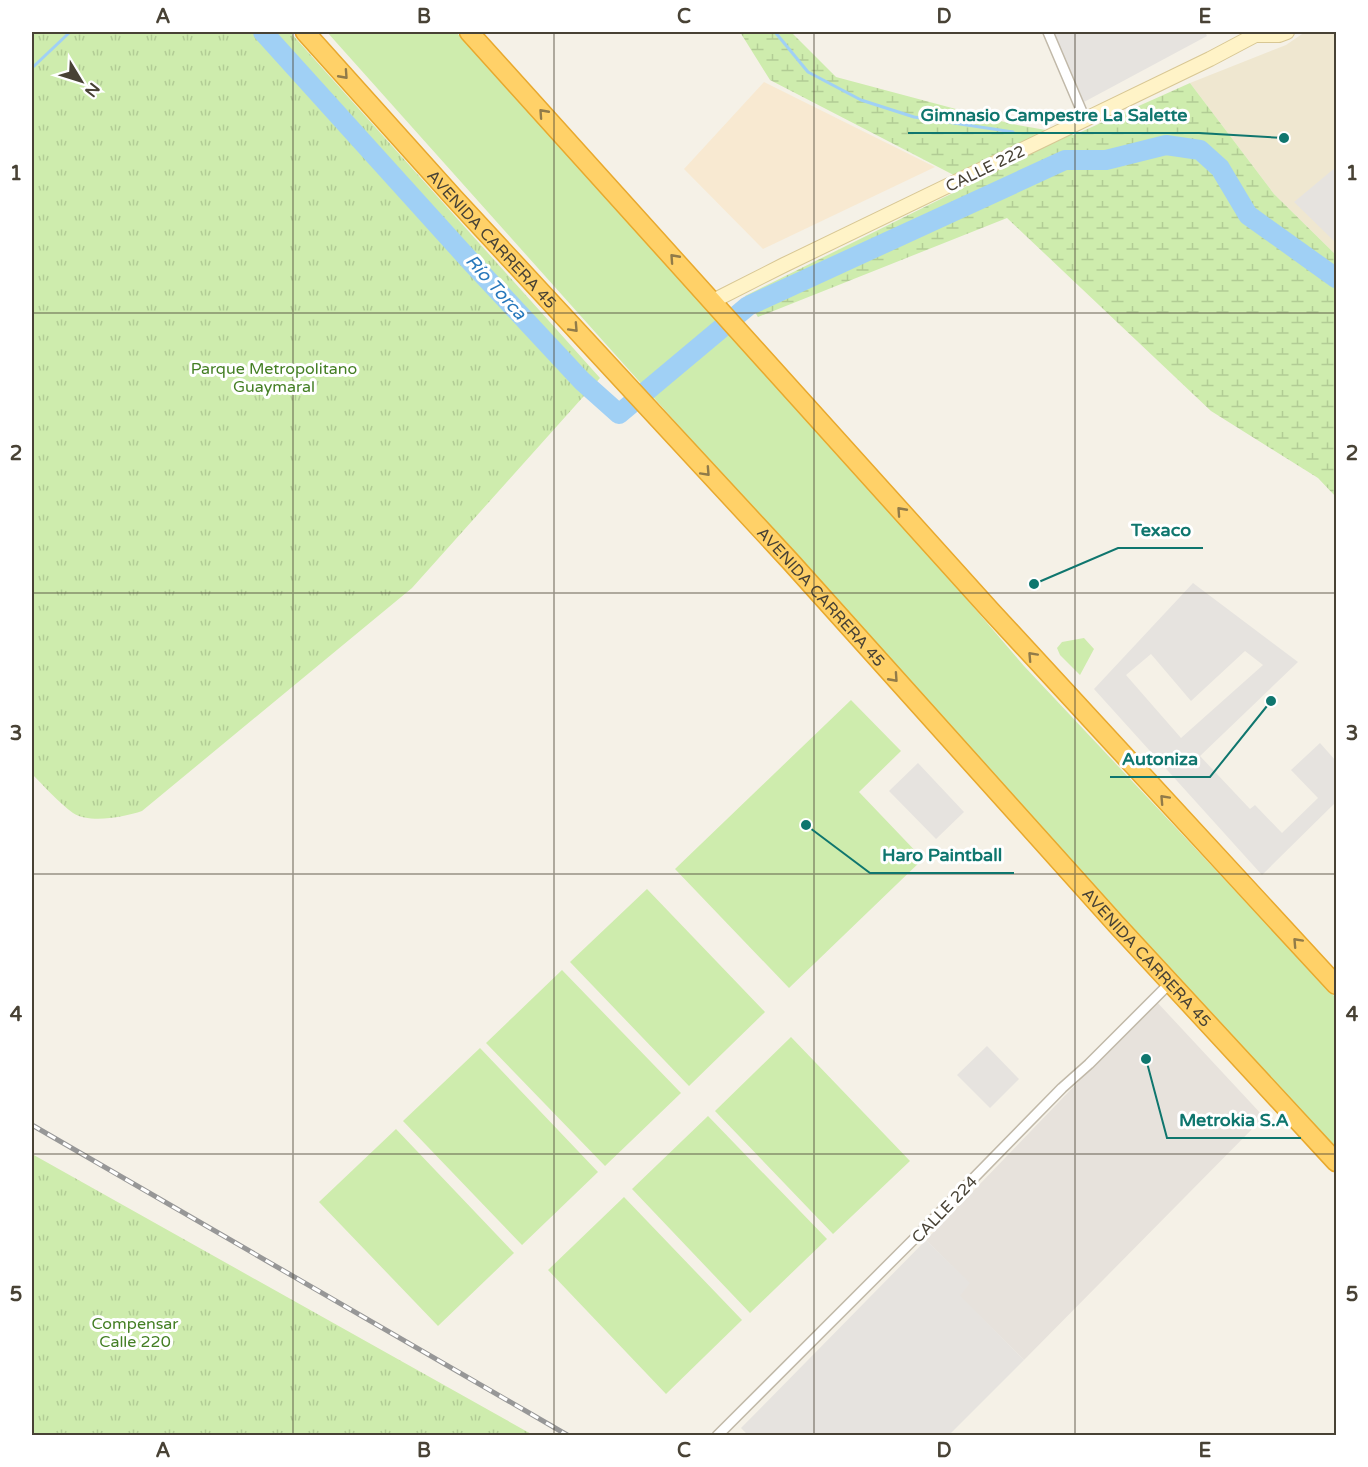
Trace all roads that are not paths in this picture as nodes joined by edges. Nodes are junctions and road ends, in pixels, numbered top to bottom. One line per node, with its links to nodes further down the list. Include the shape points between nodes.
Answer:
1 (305, 32): 8 (highway, AVENIDA CARRERA 45, one-way to 8)
2 (469, 32): 7 (highway, one-way to 2)
3 (1048, 32): 6 (street)
4 (1287, 32): 5 (street, CALLE 222)
5 (1260, 33): 6 (street, CALLE 222)
6 (1085, 119): 7 (street, CALLE 222)
7 (713, 301): 9 (highway, one-way to 7, via 991,612)
8 (1170, 983): 10 (highway, AVENIDA CARRERA 45); 11 (street, CALLE 224)
9 (1336, 985)
10 (1336, 1162)
11 (717, 1436)

